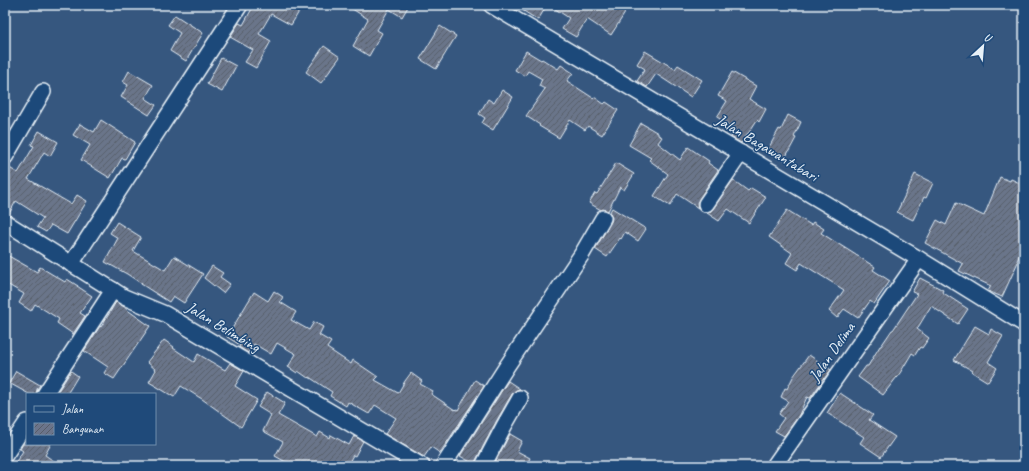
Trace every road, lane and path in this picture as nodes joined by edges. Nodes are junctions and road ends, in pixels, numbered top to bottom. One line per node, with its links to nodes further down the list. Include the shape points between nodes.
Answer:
1 (240, 5): 10 (street)
2 (491, 5): 4 (street, Jalan Bagawantabari)
3 (43, 92): 5 (street)
4 (741, 153): 6 (street); 9 (street, Jalan Bagawantabari)
5 (5, 157)
6 (706, 204)
7 (603, 218): 18 (street)
8 (5, 222): 10 (street, Jalan Belimbing)
9 (919, 259): 12 (street, Jalan Bagawantabari); 20 (street, Jalan Delima)
10 (71, 264): 11 (street, Jalan Belimbing)
11 (113, 290): 13 (street); 17 (street, Jalan Belimbing, via 165,314)
12 (1024, 324)
13 (46, 393)
14 (520, 398): 19 (street)
15 (26, 424): 16 (street)
16 (5, 455)
17 (422, 466)
18 (443, 466)
19 (483, 466)
20 (774, 466)

